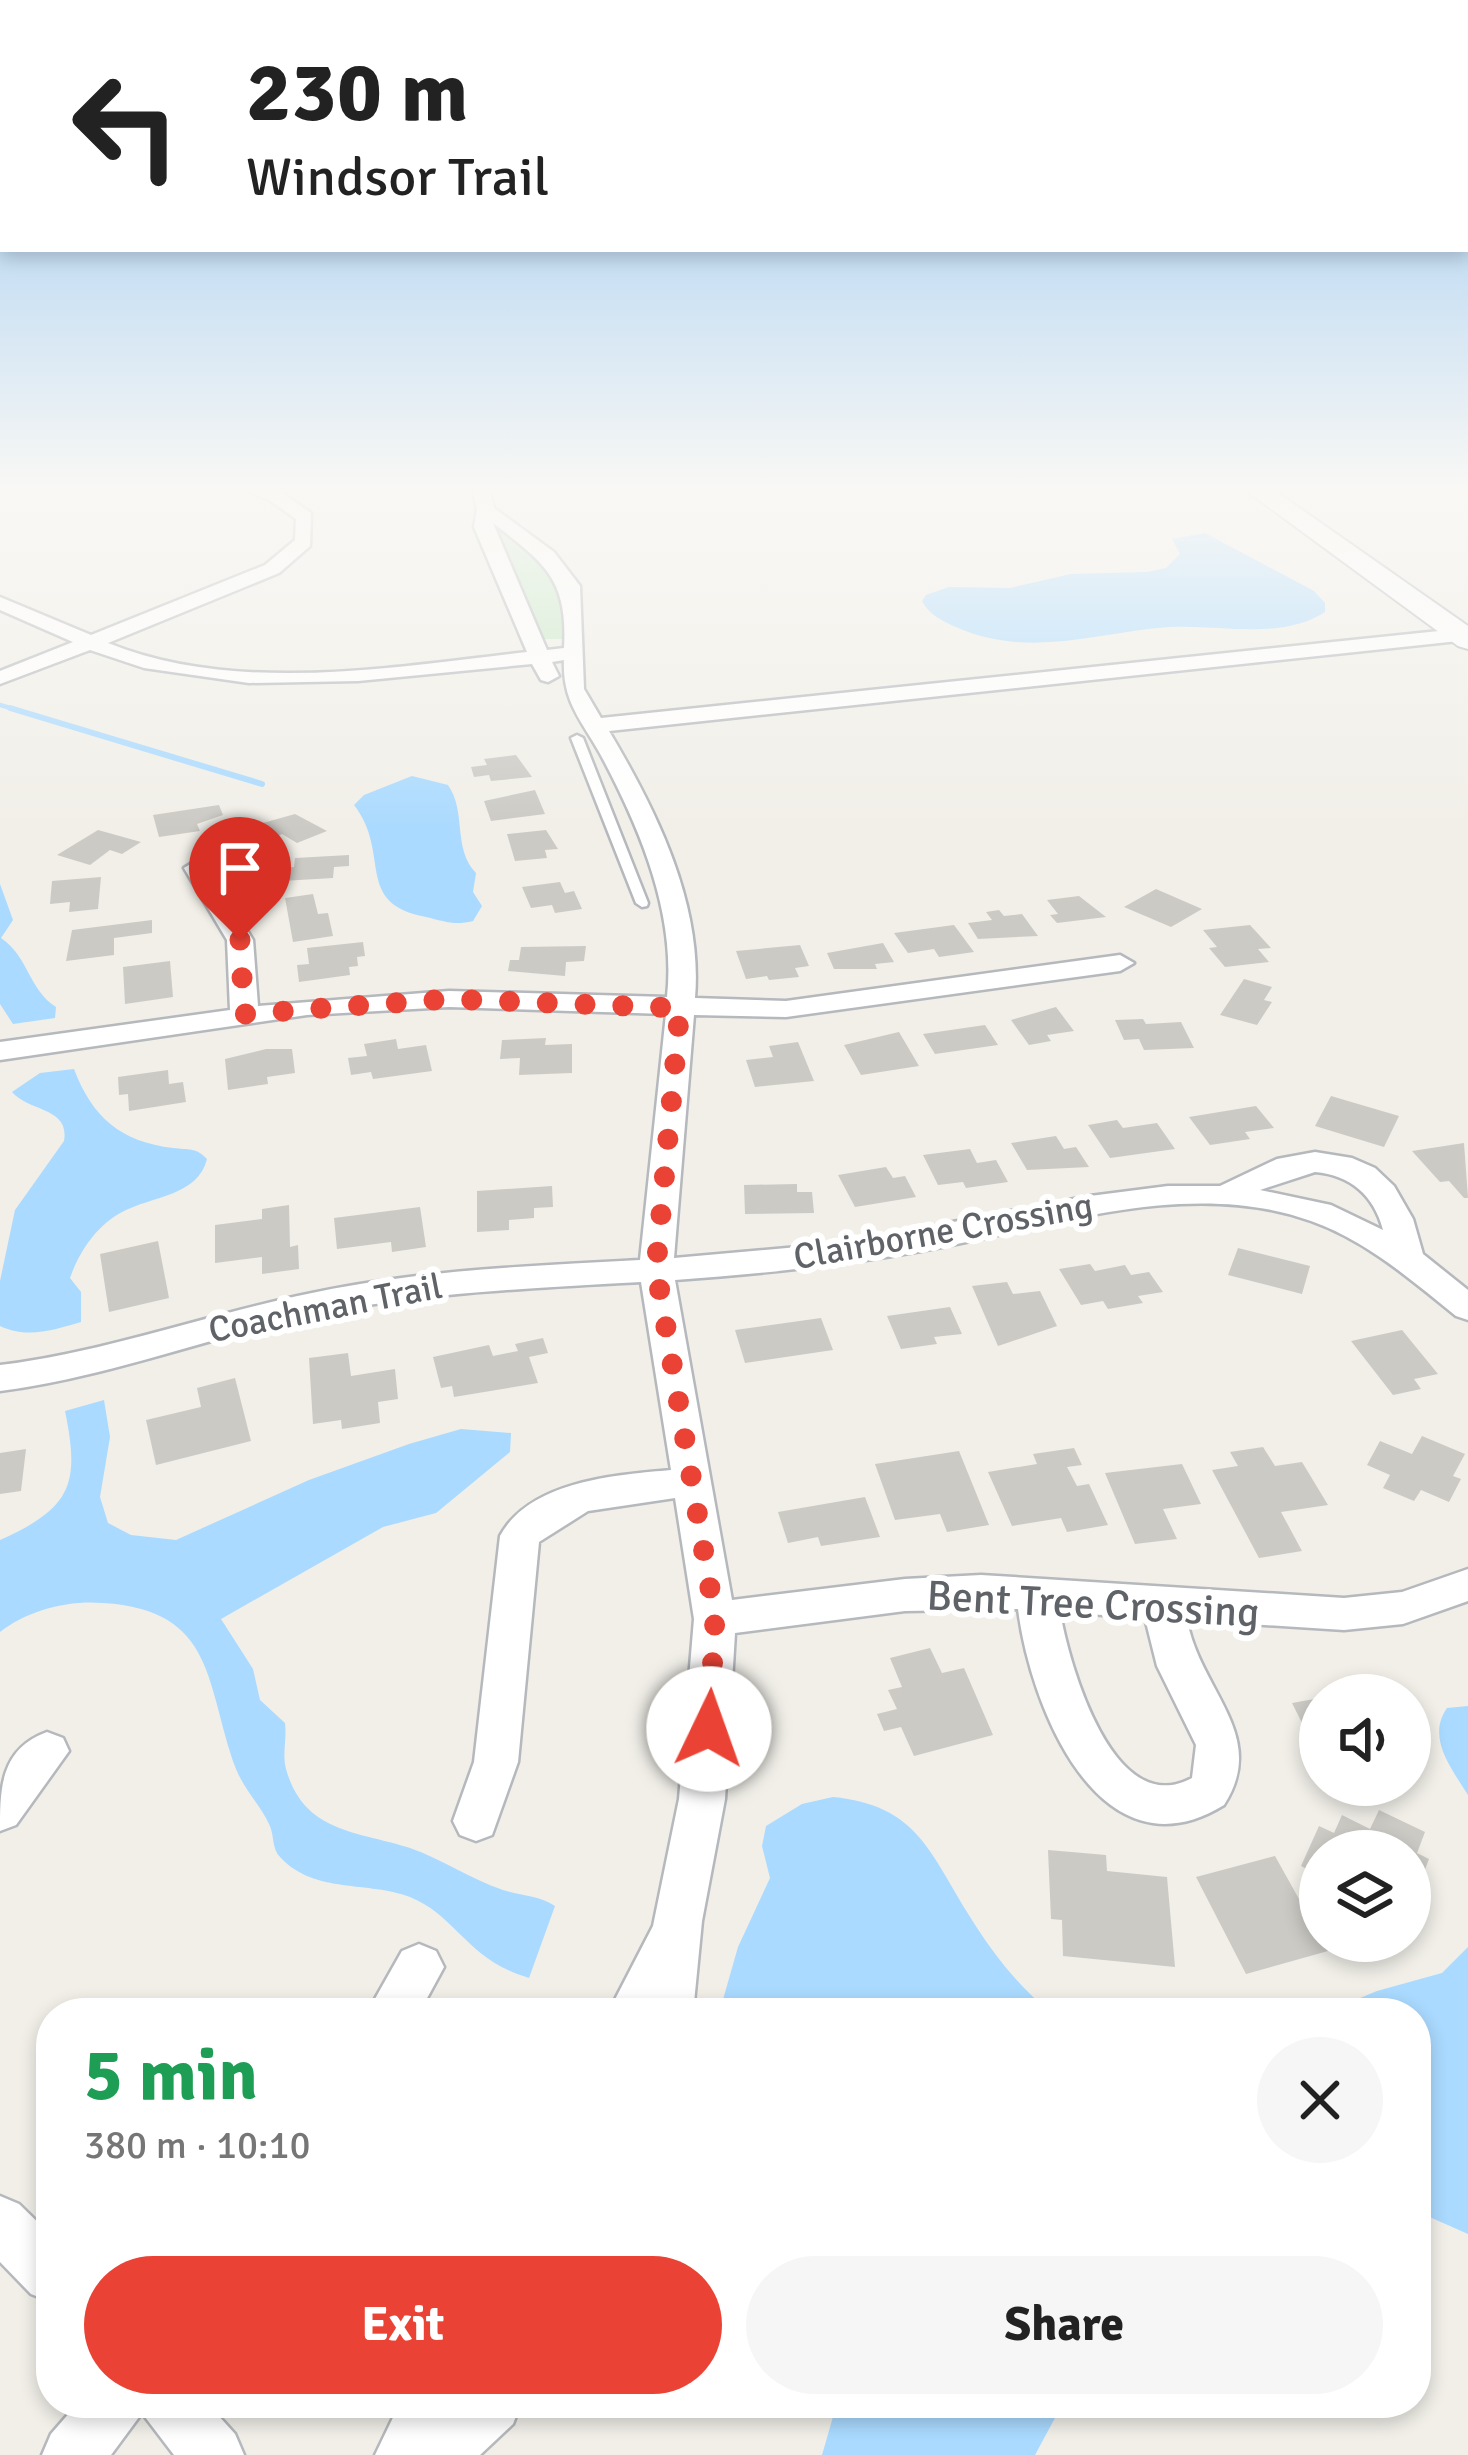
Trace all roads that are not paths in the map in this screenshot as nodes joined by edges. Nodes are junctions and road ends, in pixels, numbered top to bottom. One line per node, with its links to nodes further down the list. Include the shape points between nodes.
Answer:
1 (198, 601): 7 (street)
2 (515, 601): 9 (street)
3 (573, 601): 8 (street)
4 (1415, 601): 6 (main road)
5 (0, 603): 7 (street)
6 (1466, 636): 11 (street)
7 (90, 642): 9 (street, via 182,670 265,677); 10 (street)
8 (574, 653): 9 (street); 11 (street, via 570,679)
9 (540, 657): 11 (street)
10 (0, 677)
11 (585, 732): 12 (street, via 616,762)
12 (623, 811): 14 (lane); 16 (street, via 674,903 685,959)
13 (197, 868): 17 (street, via 240,940)
14 (642, 903)
15 (1120, 963): 16 (street, via 786,1009)
16 (680, 1008): 17 (street, via 449,999); 21 (street)
17 (244, 1014): 18 (street)
18 (0, 1051)
19 (1230, 1194): 20 (street, Clairborne Crossing, via 1318,1213); 20 (street, Clairborne Crossing, via 1302,1162 1354,1171 1393,1202); 21 (street, Clairborne Crossing, via 1149,1194 847,1253)
20 (1406, 1254): 22 (street, Clairborne Crossing)
21 (656, 1268): 23 (street, Coachman Trail, via 348,1297 44,1374); 24 (street)
22 (1468, 1308)
23 (0, 1378)
24 (693, 1482): 28 (street); 31 (street, via 588,1497 520,1536 496,1762)
25 (1468, 1586): 27 (street, Bent Tree Crossing, via 1402,1608 1344,1615)
26 (1037, 1594): 27 (street, Bent Tree Crossing); 27 (street, via 1047,1660 1094,1760 1135,1799 1170,1806 1214,1782 1221,1754 1178,1667); 28 (street, Bent Tree Crossing, via 942,1592)
27 (1164, 1604)
28 (715, 1618): 32 (street, via 702,1799)
29 (46, 1751): 30 (street)
30 (0, 1811)
31 (476, 1821)
32 (678, 1921): 35 (street); 36 (street)
33 (419, 1967): 34 (street)
34 (401, 1998)
35 (640, 1998)
36 (670, 1998)
37 (0, 2223): 38 (street)
38 (36, 2259)
39 (104, 2418): 43 (street)
40 (181, 2418): 44 (street)
41 (424, 2418): 45 (street)
42 (476, 2418): 46 (street)
43 (71, 2455)
44 (214, 2455)
45 (405, 2455)
46 (437, 2455)

